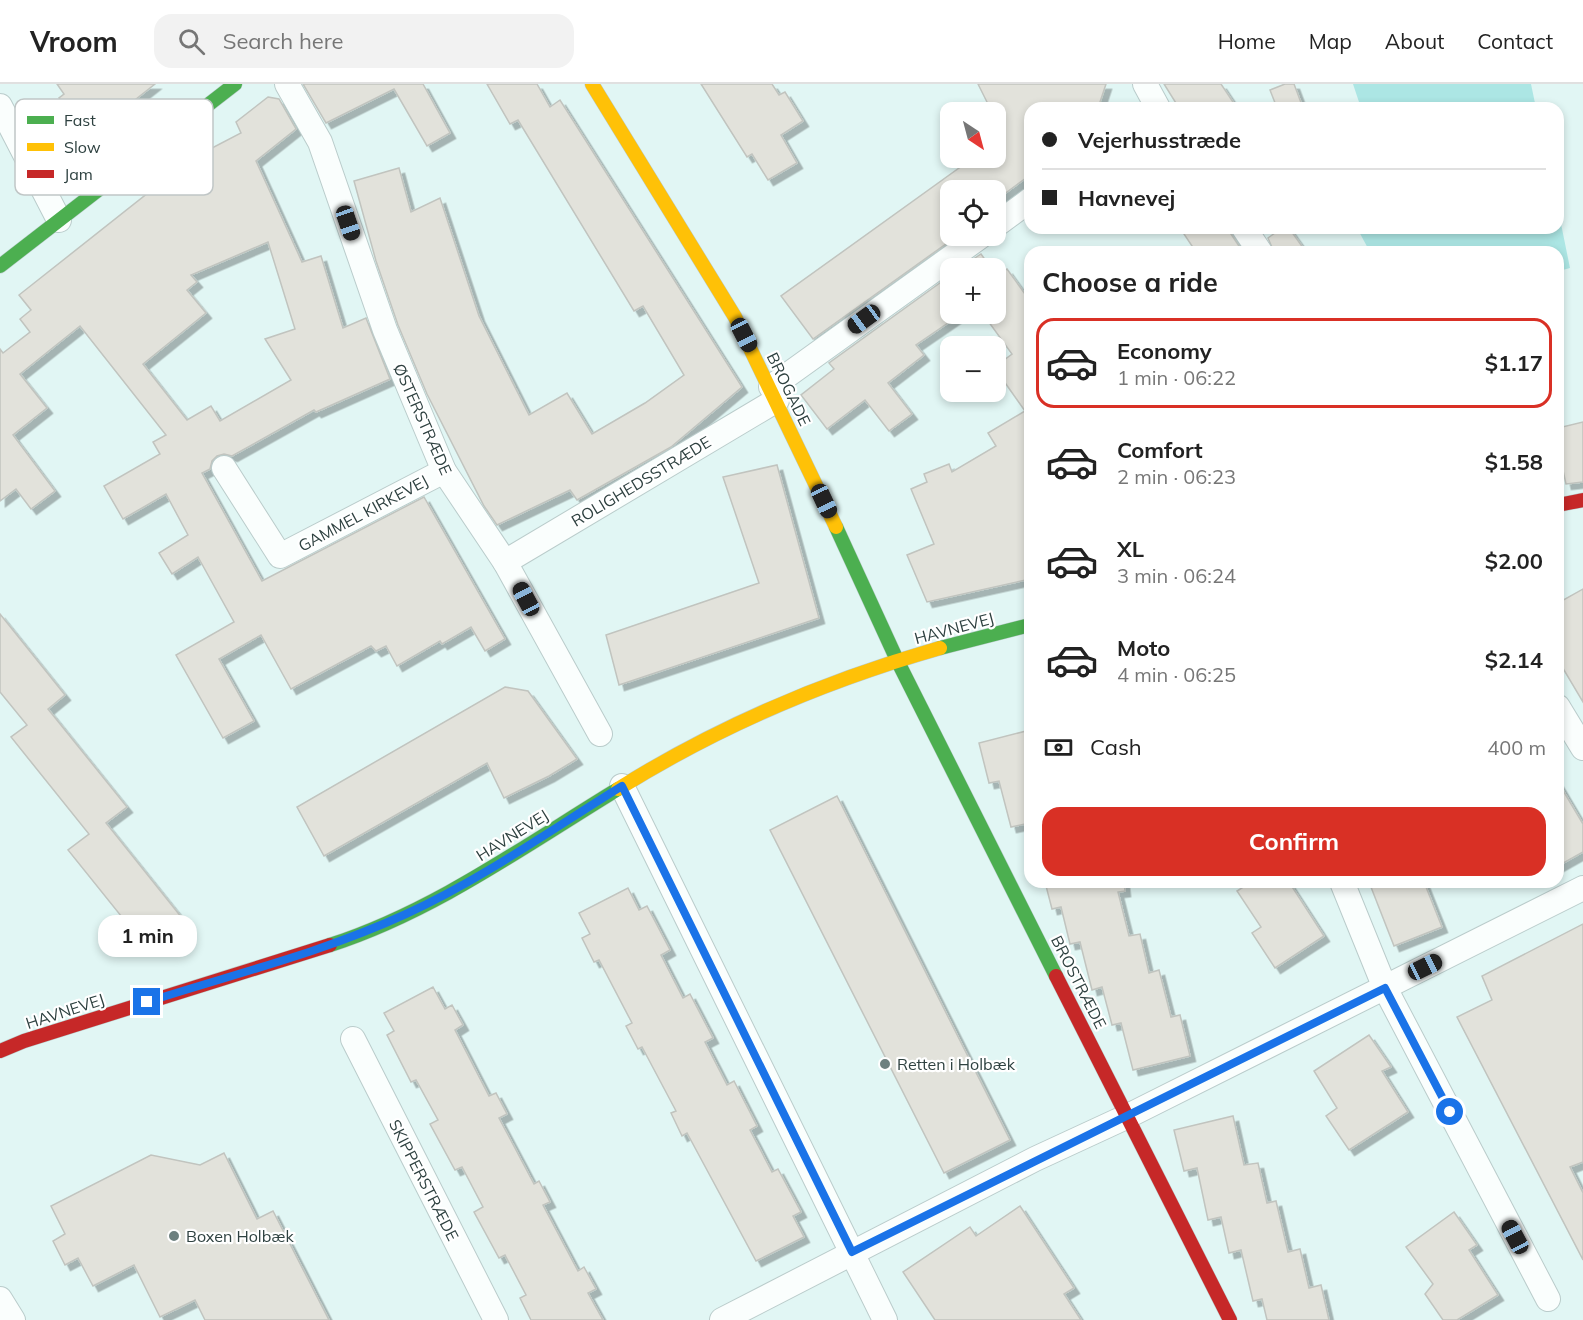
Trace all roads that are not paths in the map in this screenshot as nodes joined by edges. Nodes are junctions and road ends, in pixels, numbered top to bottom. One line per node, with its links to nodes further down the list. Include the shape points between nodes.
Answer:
1 (235, 84): 5 (street)
2 (287, 84): 18 (street, ØSTERSTRÆDE, via 320,142 385,330)
3 (592, 84): 16 (street, BROGADE, via 735,317)
4 (1145, 84): 6 (street)
5 (213, 101)
6 (1154, 102)
7 (0, 106): 8 (street)
8 (15, 135)
9 (45, 195): 13 (street)
10 (91, 195): 13 (street)
11 (1024, 204): 12 (street)
12 (1006, 218)
13 (58, 220): 15 (street)
14 (968, 246): 16 (street, ROLIGHEDSSTRÆDE)
15 (0, 266)
16 (774, 393): 21 (street, ROLIGHEDSSTRÆDE); 23 (street, BROGADE)
17 (224, 468): 18 (street, GAMMEL KIRKEVEJ, via 280,556)
18 (444, 471): 21 (street, ØSTERSTRÆDE)
19 (1583, 500): 20 (street)
20 (1564, 504)
21 (505, 562): 25 (street, ØSTERSTRÆDE)
22 (1024, 627): 23 (street, HAVNEVEJ)
23 (897, 660): 27 (street, HAVNEVEJ, via 744,720); 33 (street, BROSTRÆDE)
24 (1564, 717): 26 (street)
25 (600, 734)
26 (1583, 748)
27 (622, 786): 32 (street, HAVNEVEJ, via 407,914 339,942 24,1041); 34 (street)
28 (1344, 888): 30 (street)
29 (1583, 888): 30 (street)
30 (1385, 988): 33 (street); 36 (street)
31 (353, 1039): 38 (street, SKIPPERSTRÆDE)
32 (0, 1052)
33 (1128, 1116): 34 (street); 41 (street, BROSTRÆDE)
34 (852, 1252): 39 (street); 40 (street)
35 (0, 1299): 37 (street)
36 (1548, 1299)
37 (14, 1320)
38 (496, 1320)
39 (722, 1320)
40 (885, 1320)
41 (1230, 1320)

